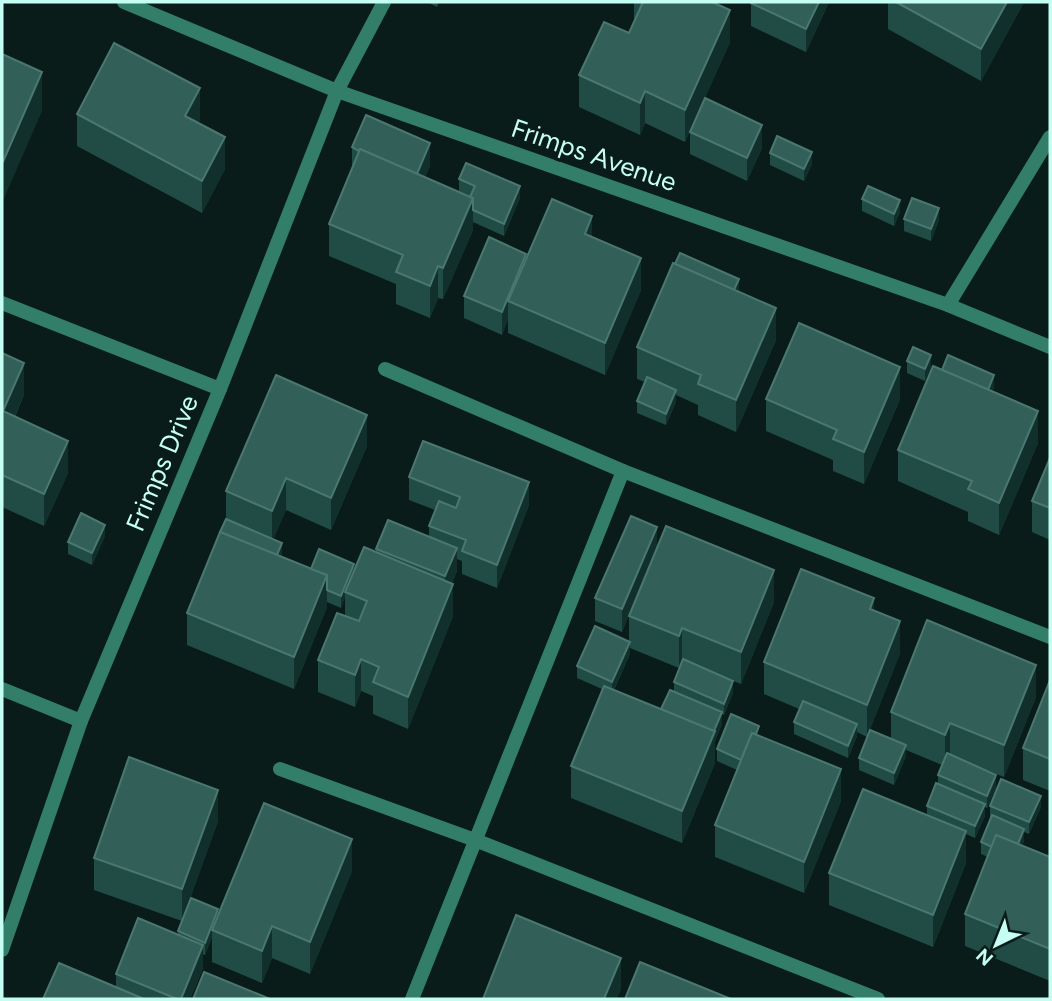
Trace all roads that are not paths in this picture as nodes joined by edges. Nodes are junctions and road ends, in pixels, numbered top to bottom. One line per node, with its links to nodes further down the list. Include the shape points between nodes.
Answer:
1 (124, 2): 3 (street, Frimps Avenue)
2 (384, 2): 3 (street, Frimps Drive)
3 (337, 91): 6 (street, Frimps Avenue); 9 (street, Frimps Drive)
4 (1050, 137): 6 (street)
5 (2, 303): 9 (street)
6 (948, 305): 7 (street, Frimps Avenue)
7 (1050, 347)
8 (385, 369): 10 (street)
9 (220, 389): 13 (street, Frimps Drive)
10 (622, 471): 11 (street); 15 (street)
11 (1050, 637)
12 (2, 689): 13 (street)
13 (81, 721): 16 (street, Frimps Drive)
14 (281, 769): 15 (street)
15 (475, 840): 17 (street); 18 (street)
16 (2, 950)
17 (412, 999)
18 (878, 999)

